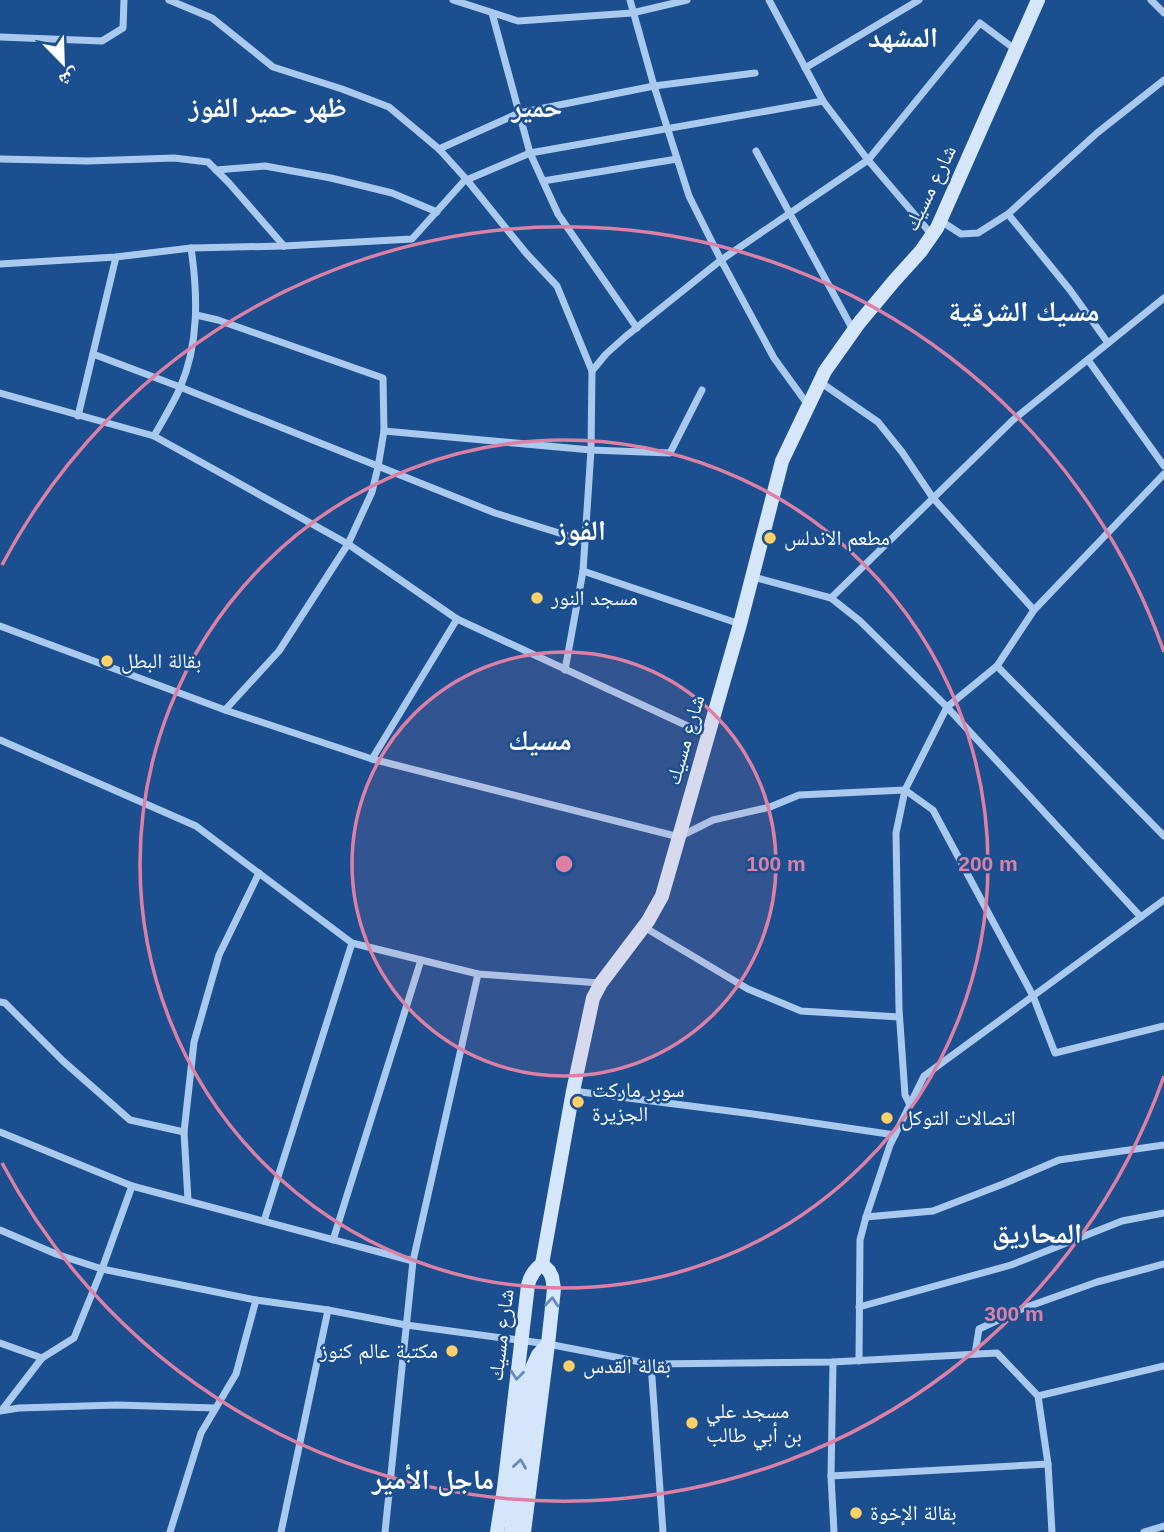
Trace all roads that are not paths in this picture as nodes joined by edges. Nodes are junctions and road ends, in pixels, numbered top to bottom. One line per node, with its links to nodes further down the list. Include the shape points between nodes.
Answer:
1 (124, 0): 13 (street, via 123,29 102,41)
2 (169, 0): 22 (street, via 212,18 272,67 389,107)
3 (453, 0): 10 (street)
4 (630, 0): 11 (street)
5 (687, 0): 11 (street)
6 (769, 0): 15 (street)
7 (919, 0): 15 (street)
8 (1038, 0): 14 (street, شارع مسيك)
9 (1151, 0): 12 (street)
10 (492, 13): 11 (street, via 518,21); 20 (street)
11 (632, 13): 18 (street)
12 (1164, 13)
13 (0, 37)
14 (1016, 50): 27 (street, via 980,23); 34 (street, شارع مسيك)
15 (805, 68): 19 (street)
16 (755, 73): 18 (street)
17 (1164, 80): 33 (street)
18 (654, 86): 20 (street); 21 (street)
19 (823, 101): 21 (street); 27 (street)
20 (519, 113): 22 (street); 24 (street)
21 (667, 128): 24 (street); 26 (street)
22 (439, 149): 29 (street)
23 (756, 151): 32 (street)
24 (530, 153): 29 (street); 30 (street)
25 (0, 159): 28 (street, via 174,159 208,162)
26 (677, 159): 30 (street); 39 (street, via 689,196)
27 (868, 160): 32 (street); 35 (street)
28 (216, 170): 31 (street, via 265,166 331,178 393,193); 36 (street)
29 (467, 180): 31 (street); 48 (street, via 557,286)
30 (543, 181): 43 (street, via 558,214)
31 (437, 212): 36 (street, via 412,239)
32 (790, 213): 39 (street); 44 (street)
33 (1008, 214): 34 (street, via 978,233 961,233); 45 (street)
34 (941, 221): 35 (street, شارع مسيك)
35 (932, 235): 44 (street, شارع مسيك)
36 (284, 246): 37 (street)
37 (191, 248): 38 (street); 42 (street)
38 (116, 257): 40 (street); 46 (street)
39 (721, 260): 43 (street); 53 (street, via 774,358)
40 (0, 264)
41 (1164, 298): 45 (street)
42 (196, 315): 50 (street); 55 (street, via 383,378)
43 (638, 328): 48 (street)
44 (854, 331): 49 (street, شارع مسيك)
45 (1108, 344): 47 (street)
46 (93, 354): 50 (street); 54 (street)
47 (1088, 360): 58 (street); 61 (street, via 1013,420)
48 (592, 371): 57 (street)
49 (820, 382): 53 (street, شارع مسيك); 61 (street, via 878,422)
50 (180, 387): 56 (street); 59 (street)
51 (702, 390): 57 (street, via 670,453)
52 (0, 393): 54 (street)
53 (808, 404): 65 (street, شارع مسيك, via 782,461)
54 (78, 416): 56 (street)
55 (384, 431): 57 (street); 59 (street)
56 (154, 436): 63 (street)
57 (591, 450): 62 (street)
58 (1164, 466)
59 (378, 467): 62 (street, via 495,513); 63 (street)
60 (1164, 474): 67 (street)
61 (933, 498): 66 (street); 67 (street)
62 (585, 541): 64 (street)
63 (348, 544): 68 (street); 74 (street, via 279,651)
64 (583, 571): 69 (street); 72 (street)
65 (752, 577): 66 (street); 69 (street, شارع مسيك)
66 (831, 598): 73 (street)
67 (1034, 610): 71 (street)
68 (457, 619): 72 (street); 77 (street)
69 (740, 624): 75 (street, شارع مسيك)
70 (0, 626): 74 (street)
71 (997, 666): 73 (street); 80 (street)
72 (565, 670): 75 (street)
73 (947, 707): 78 (street); 83 (street)
74 (225, 710): 77 (street)
75 (708, 736): 79 (street, شارع مسيك)
76 (0, 740): 81 (street, via 196,826)
77 (372, 759): 79 (street)
78 (905, 790): 79 (street, via 799,795 713,820); 89 (street, via 933,810); 91 (street, via 896,833)
79 (679, 836): 84 (street, شارع مسيك, via 662,896)
80 (1164, 836)
81 (259, 873): 85 (street); 96 (street, via 219,954 194,1042)
82 (1164, 900): 83 (street)
83 (1141, 917): 89 (street)
84 (644, 927): 88 (street, شارع مسيك); 91 (street, via 748,989 801,1011)
85 (352, 943): 86 (street); 103 (street)
86 (421, 960): 87 (street); 105 (street)
87 (478, 974): 88 (street); 106 (street)
88 (601, 983): 93 (street, شارع مسيك, via 593,998)
89 (1032, 996): 92 (street, via 1055,1053); 94 (street, via 924,1076)
90 (0, 1002): 96 (street, via 130,1120)
91 (899, 1017): 94 (street, via 905,1095)
92 (1164, 1026)
93 (573, 1091): 97 (street); 107 (street, شارع مسيك)
94 (910, 1105): 97 (street)
95 (0, 1132): 99 (street)
96 (184, 1132): 100 (street)
97 (895, 1135): 102 (street)
98 (1164, 1145): 102 (street, via 1059,1160 933,1211)
99 (132, 1186): 100 (street); 109 (street)
100 (188, 1200): 103 (street)
101 (1164, 1213): 111 (street, via 1122,1221 1011,1265)
102 (866, 1217): 111 (street, via 860,1240)
103 (264, 1221): 105 (street)
104 (0, 1230): 109 (street)
105 (333, 1240): 106 (street)
106 (413, 1261): 113 (street)
107 (542, 1264): 114 (street, شارع مسيك, via 530,1279); 116 (street, one-way to 107, via 553,1284)
108 (1164, 1264): 117 (street, via 1085,1286 979,1329)
109 (102, 1269): 110 (street); 118 (street, via 74,1338)
110 (256, 1300): 112 (street); 124 (street, via 236,1374)
111 (859, 1307): 119 (street)
112 (328, 1310): 113 (street); 130 (street)
113 (406, 1325): 114 (street); 131 (street)
114 (521, 1340): 116 (street); 132 (street, شارع مسيك, one-way to 132)
115 (0, 1343): 118 (street)
116 (548, 1344): 121 (street); 133 (street, one-way to 116, via 533,1368); 134 (street)
117 (975, 1354): 119 (street); 123 (street, via 997,1353)
118 (41, 1358): 125 (street)
119 (859, 1361): 120 (street)
120 (833, 1362): 121 (street); 127 (street)
121 (651, 1364): 135 (street)
122 (1164, 1366): 123 (street)
123 (1038, 1396): 126 (street)
124 (215, 1408): 125 (street, via 117,1405); 129 (street, via 201,1433)
125 (1, 1410)
126 (1048, 1464): 127 (street); 137 (street)
127 (831, 1476): 136 (street)
128 (1164, 1526): 138 (street)
129 (170, 1532)
130 (281, 1532)
131 (385, 1532)
132 (497, 1532)
133 (511, 1532)
134 (524, 1532)
135 (663, 1532)
136 (834, 1532)
137 (1052, 1532)
138 (1144, 1532)

